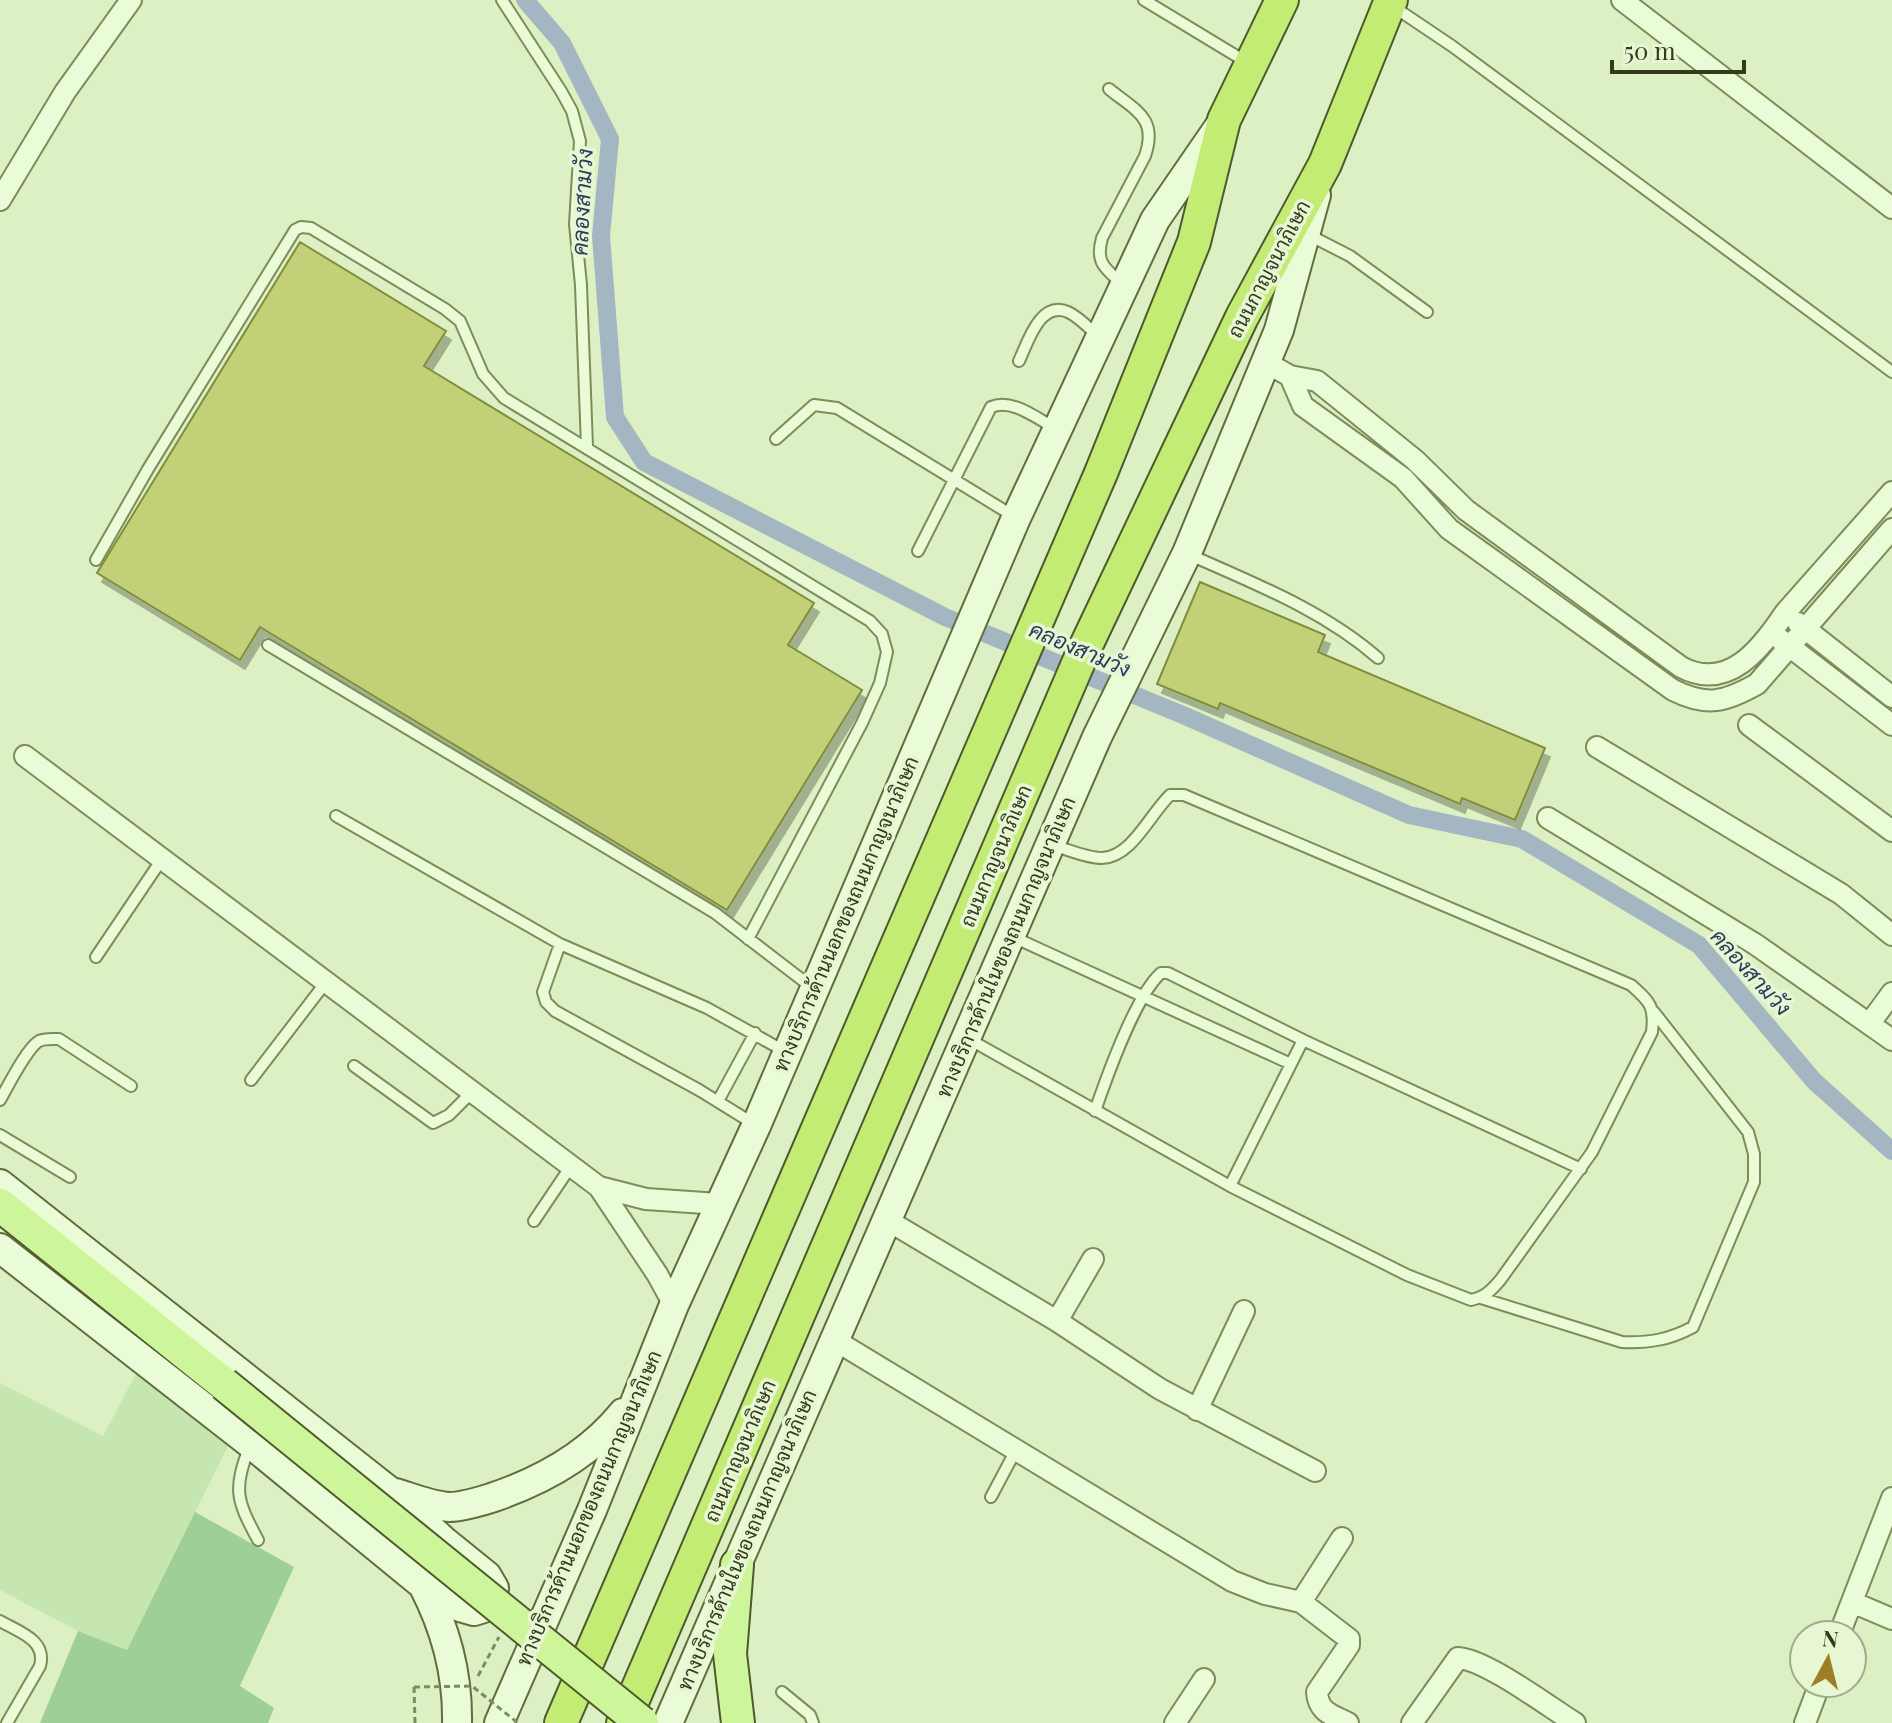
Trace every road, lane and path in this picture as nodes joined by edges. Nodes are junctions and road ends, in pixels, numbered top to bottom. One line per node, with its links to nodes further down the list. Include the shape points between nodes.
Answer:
1 (131, 0): 11 (street, via 65,92)
2 (502, 0): 24 (lane, via 561,91 580,141 575,224)
3 (1144, 0): 7 (lane)
4 (1282, 0): 7 (highway)
5 (1622, 0): 12 (street)
6 (1390, 2): 10 (highway, ถนนกาญจนาภิเษก); 19 (lane)
7 (1252, 66): 9 (highway)
8 (1109, 89): 14 (lane, via 1147,120 1150,129 1145,156 1098,251 1105,269)
9 (1224, 120): 14 (main road, ทางบริการด้านนอกของถนนกาญจนาภิเษก, via 1155,220); 122 (highway, via 1194,242 1101,473)
10 (1325, 164): 13 (main road, ทางบริการด้านในของถนนกาญจนาภิเษก); 123 (highway, ถนนกาญจนาภิเษก, via 1242,317 1083,652)
11 (0, 200)
12 (1892, 208)
13 (1306, 233): 15 (lane, via 1350,256); 18 (main road, ทางบริการด้านในของถนนกาญจนาภิเษก, via 1279,330)
14 (1123, 285): 16 (main road, ทางบริการด้านนอกของถนนกาญจนาภิเษก)
15 (1427, 312)
16 (1099, 337): 17 (lane, via 1067,311 1050,310); 21 (main road, ทางบริการด้านนอกของถนนกาญจนาภิเษก)
17 (1019, 361)
18 (1278, 369): 20 (street, via 1317,381); 22 (street, via 1303,406); 32 (main road, ทางบริการด้านในของถนนกาญจนาภิเษก)
19 (1892, 372)
20 (1363, 418): 22 (street); 28 (street)
21 (1057, 429): 25 (lane, via 1012,406 991,407); 27 (main road, ทางบริการด้านนอกของถนนกาญจนาภิเษก)
22 (1348, 438): 30 (street, via 1403,478 1449,529)
23 (776, 439): 25 (lane, via 814,405 823,404)
24 (587, 447): 33 (lane, via 504,398 483,374 460,321 445,309 311,228 301,227); 52 (lane, via 870,621 882,634 887,652 874,697)
25 (954, 479): 27 (lane); 31 (lane)
26 (1892, 492): 34 (street)
27 (1016, 518): 56 (main road, ทางบริการด้านนอกของถนนกาญจนาภิเษก)
28 (1490, 527): 30 (street); 36 (street, via 1696,674 1709,675 1744,662)
29 (1892, 529): 35 (street)
30 (1476, 548): 38 (street, via 1693,700 1736,696 1757,684)
31 (918, 551)
32 (1187, 553): 39 (lane, via 1313,611); 48 (main road, ทางบริการด้านในของถนนกาญจนาภิเษก)
33 (96, 560)
34 (1785, 613): 35 (street); 36 (street)
35 (1806, 629): 38 (street); 40 (street)
36 (1773, 632): 38 (street)
37 (268, 645): 52 (lane, via 715,913)
38 (1790, 648): 42 (street)
39 (1378, 658)
40 (1892, 697)
41 (1749, 725): 47 (street)
42 (1892, 725)
43 (1597, 747): 50 (street, via 1841,894)
44 (25, 756): 49 (street)
45 (336, 816): 53 (lane)
46 (1548, 818): 60 (street, via 1755,944)
47 (1892, 831)
48 (1050, 844): 51 (main road, ทางบริการด้านในของถนนกาญจนาภิเษก); 59 (lane, via 1112,857 1125,849 1170,795 1184,795 1614,977 1631,985)
49 (162, 859): 54 (lane); 55 (street)
50 (1892, 935)
51 (1012, 936): 58 (lane); 62 (main road, ทางบริการด้านในของถนนกาญจนาภิเษก)
52 (748, 939): 56 (lane)
53 (560, 944): 61 (lane); 72 (lane, via 543,992 555,1011)
54 (96, 957)
55 (326, 982): 68 (lane); 70 (street)
56 (815, 990): 65 (main road, ทางบริการด้านนอกของถนนกาญจนาภิเษก)
57 (1892, 993): 60 (street)
58 (1145, 996): 63 (lane, via 1154,979 1168,973); 66 (lane); 73 (lane)
59 (1654, 1012): 77 (lane, via 1652,1032); 89 (lane, via 1748,1132 1754,1154 1754,1182 1693,1327 1670,1339 1622,1342)
60 (1870, 1023): 64 (street)
61 (755, 1033): 65 (lane); 72 (lane)
62 (967, 1038): 73 (lane); 84 (main road, ทางบริการด้านในของถนนกาญจนาภิเษก)
63 (1303, 1040): 66 (lane); 77 (lane)
64 (1892, 1040)
65 (786, 1052): 74 (main road, ทางบริการด้านนอกของถนนกาญจนาภิเษก)
66 (1291, 1064): 80 (lane)
67 (354, 1066): 70 (lane, via 433,1123)
68 (251, 1080)
69 (131, 1086): 71 (lane, via 59,1039 48,1039 31,1049)
70 (473, 1091): 76 (street)
71 (0, 1100)
72 (718, 1101): 74 (lane)
73 (1095, 1111): 80 (lane)
74 (756, 1126): 82 (main road, ทางบริการด้านนอกของถนนกาญจนาภิเษก)
75 (0, 1135): 78 (lane)
76 (572, 1164): 81 (street); 85 (lane)
77 (1581, 1169): 89 (lane, via 1501,1279)
78 (70, 1177)
79 (0, 1184): 100 (main road)
80 (1230, 1186): 89 (lane, via 1407,1275 1471,1300)
81 (599, 1187): 82 (street, via 646,1199); 90 (street)
82 (719, 1204): 90 (main road, ทางบริการด้านนอกของถนนกาญจนาภิเษก)
83 (0, 1205): 94 (main road)
84 (887, 1220): 92 (street); 93 (main road, ทางบริการด้านในของถนนกาญจนาภิเษก)
85 (534, 1221)
86 (0, 1224): 94 (main road)
87 (0, 1248): 97 (main road)
88 (1093, 1259): 92 (street)
89 (1481, 1298)
90 (674, 1305): 95 (main road, ทางบริการด้านนอกของถนนกาญจนาภิเษก)
91 (1244, 1311): 96 (street)
92 (1057, 1321): 96 (street)
93 (833, 1339): 98 (street); 105 (main road, ทางบริการด้านในของถนนกาญจนาภิเษก)
94 (221, 1388): 123 (main road); 124 (main road, bridge)
95 (636, 1396): 100 (main road, via 607,1433 579,1456 525,1487 448,1507); 120 (main road, ทางบริการด้านนอกของถนนกาญจนาภิเษก)
96 (1197, 1410): 99 (street)
97 (251, 1444): 104 (lane, via 238,1492); 106 (main road)
98 (1017, 1448): 101 (lane); 107 (street, via 1232,1581)
99 (1315, 1471)
100 (388, 1490): 106 (main road, via 487,1576 493,1599 474,1611)
101 (991, 1497)
102 (1892, 1498): 108 (street)
103 (1342, 1538): 107 (street)
104 (258, 1540)
105 (737, 1565): 125 (main road, ทางบริการด้านในของถนนกาญจนาภิเษก); 126 (main road, via 730,1654)
106 (423, 1585): 119 (main road, via 445,1633)
107 (1301, 1602): 129 (street, via 1349,1639 1317,1692 1319,1707)
108 (1852, 1602): 109 (street); 110 (street)
109 (1845, 1619)
110 (1892, 1619)
111 (0, 1621): 117 (lane, via 36,1642 42,1655)
112 (488, 1658): 114 (path)
113 (1204, 1679): 128 (street)
114 (472, 1686): 118 (path, bridge, via 414,1687); 121 (path, bridge)
115 (782, 1692): 127 (lane)
116 (1814, 1699): 132 (street)
117 (7, 1723)
118 (415, 1723)
119 (457, 1723)
120 (499, 1723)
121 (518, 1723)
122 (561, 1723)
123 (623, 1723)
124 (642, 1723)
125 (668, 1723)
126 (738, 1723)
127 (813, 1723)
128 (1175, 1723)
129 (1348, 1723)
130 (1412, 1723): 131 (street, via 1458,1658 1485,1667)
131 (1575, 1723)
132 (1805, 1723)

